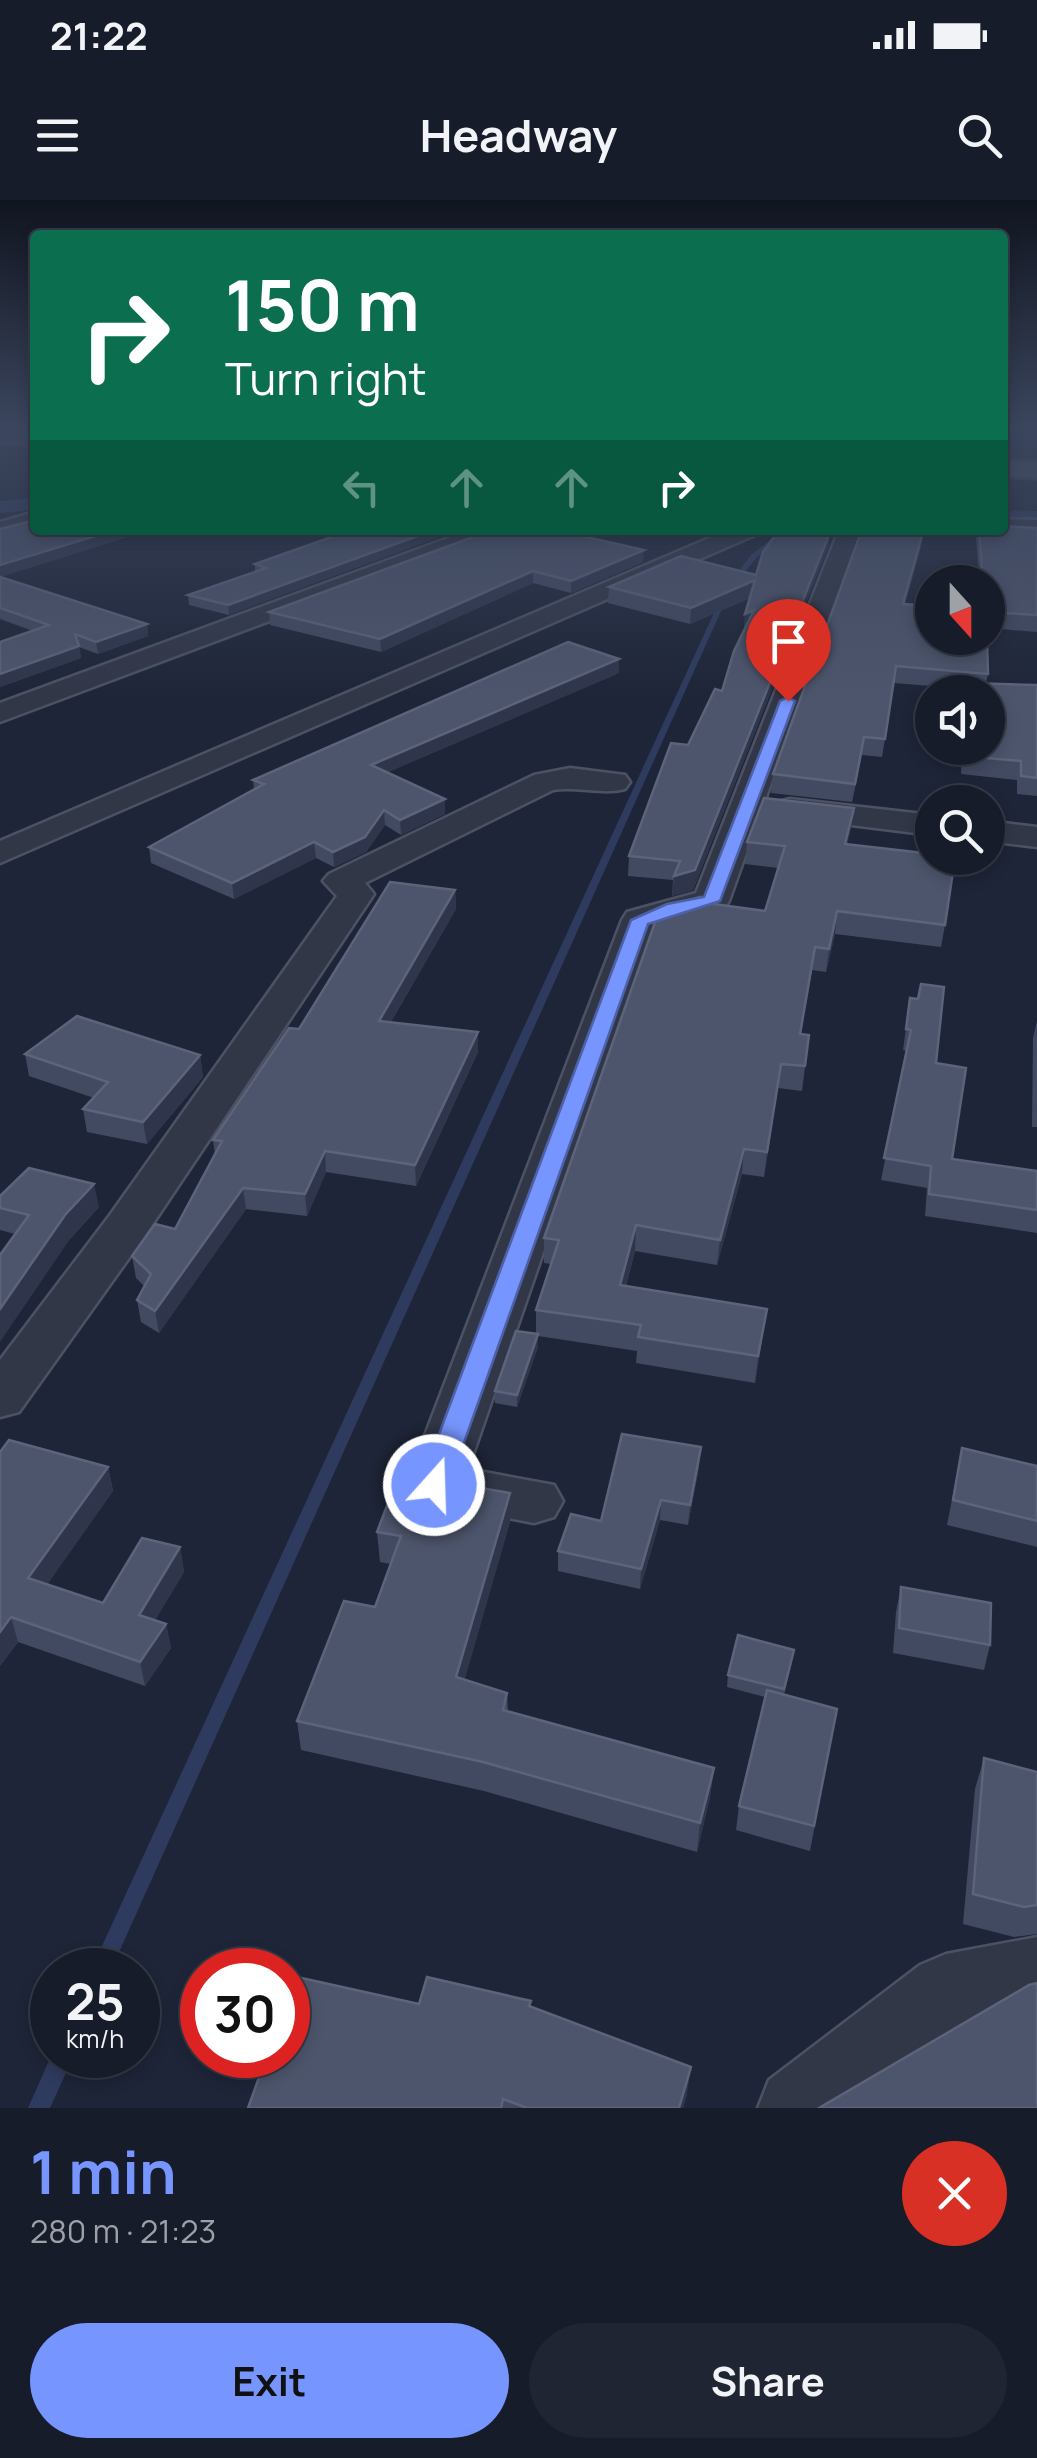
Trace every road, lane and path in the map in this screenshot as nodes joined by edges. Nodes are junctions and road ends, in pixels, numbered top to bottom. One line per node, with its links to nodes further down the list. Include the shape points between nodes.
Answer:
1 (27, 518): 4 (street)
2 (1008, 526): 3 (street)
3 (1037, 527)
4 (0, 529)
5 (477, 535): 8 (street)
6 (734, 535): 14 (street)
7 (848, 535): 10 (street)
8 (0, 713)
9 (614, 782): 15 (street, via 545,782 341,881 356,894)
10 (750, 804): 11 (street); 16 (street, via 711,901 640,920 434,1485)
11 (915, 823)
12 (1005, 833): 13 (street)
13 (1037, 836)
14 (0, 853)
15 (0, 1398)
16 (534, 1500)
17 (1037, 1974): 18 (street, via 946,1991)
18 (797, 2108)

